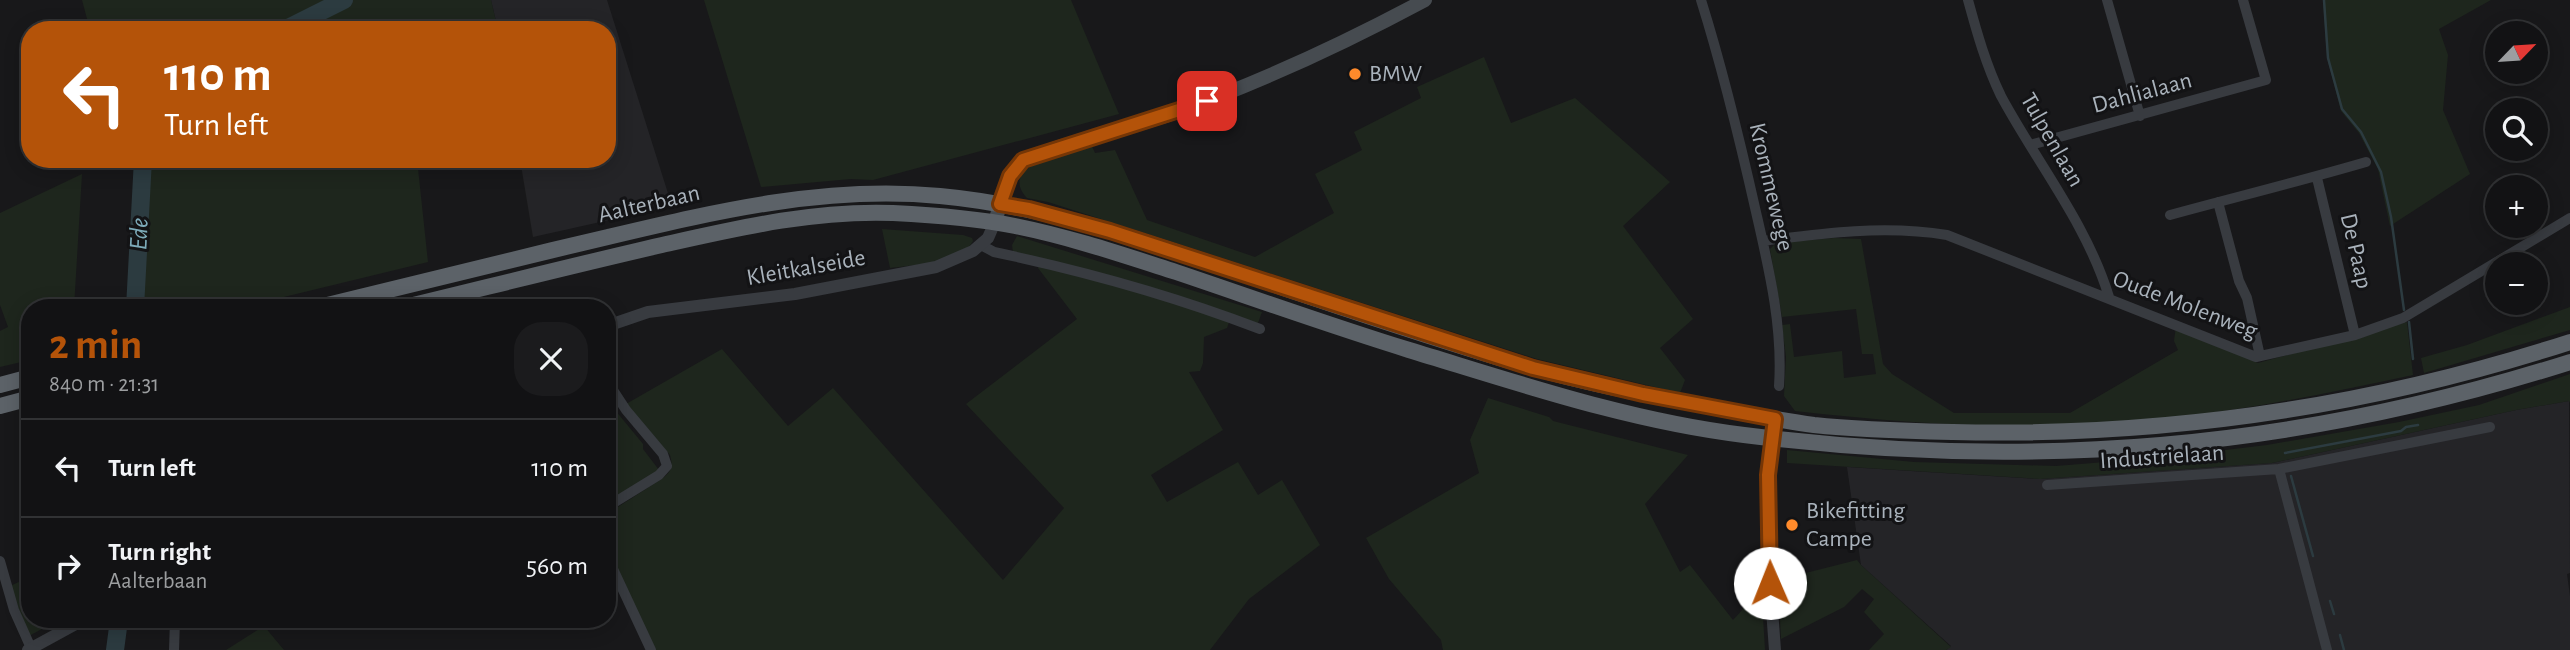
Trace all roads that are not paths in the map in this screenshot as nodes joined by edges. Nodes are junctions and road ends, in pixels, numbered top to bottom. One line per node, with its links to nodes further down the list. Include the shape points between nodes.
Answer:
1 (1425, 0): 11 (main road, via 1226,94 1023,160 1010,176)
2 (1701, 0): 15 (street, Krommewege)
3 (1968, 0): 7 (street, Tulpenlaan, via 1985,60)
4 (2107, 0): 6 (street)
5 (2243, 0): 6 (street, Dahlialaan, via 2266,80)
6 (2140, 116): 7 (street, Dahlialaan)
7 (2030, 145): 17 (street, Tulpenlaan, via 2099,264)
8 (2366, 162): 9 (street)
9 (2316, 178): 10 (street); 22 (street, De Paap)
10 (2218, 202): 12 (street); 24 (street)
11 (1000, 204): 14 (main road); 18 (highway, Aalterbaan, via 895,193 790,199); 32 (highway, Aalterbaan, via 1122,235 1533,368)
12 (2170, 215)
13 (2570, 218): 22 (street, Oude Molenweg, via 2403,318)
14 (995, 222): 16 (street); 19 (highway, Aalterbaan, via 892,213 782,220); 34 (highway, Aalterbaan, via 1104,250 1578,401)
15 (1763, 241): 17 (street, Oude Molenweg, via 1842,231 1929,232 1964,241); 28 (street, Krommewege, via 1777,314)
16 (981, 245): 20 (street, Kleitkalseide, via 936,267 785,296 659,310); 21 (street, via 1143,290)
17 (2109, 298): 24 (street, Oude Molenweg)
18 (353, 299)
19 (438, 299)
20 (616, 322)
21 (1260, 329)
22 (2355, 335): 24 (street, Oude Molenweg)
23 (2570, 342): 32 (highway, Aalterbaan, via 2465,374 2353,399 2174,426 1989,433)
24 (2260, 356)
25 (2570, 362): 34 (highway, Aalterbaan, via 2472,392 2356,418 2177,445 2074,452 1960,452)
26 (21, 379): 27 (highway)
27 (0, 384)
28 (1779, 386)
29 (616, 395): 37 (street, via 663,454 667,466)
30 (21, 400): 31 (highway)
31 (0, 405)
32 (1775, 419): 34 (street)
33 (2490, 427): 35 (street, Industrielaan)
34 (1773, 437): 45 (street, via 1768,489)
35 (2279, 470): 36 (street, Industrielaan); 46 (street)
36 (2047, 485)
37 (616, 501)
38 (0, 561): 42 (street)
39 (616, 575): 44 (street)
40 (68, 628): 42 (street)
41 (175, 628): 43 (street)
42 (29, 649)
43 (174, 650)
44 (651, 650)
45 (1775, 650)
46 (2327, 650)

